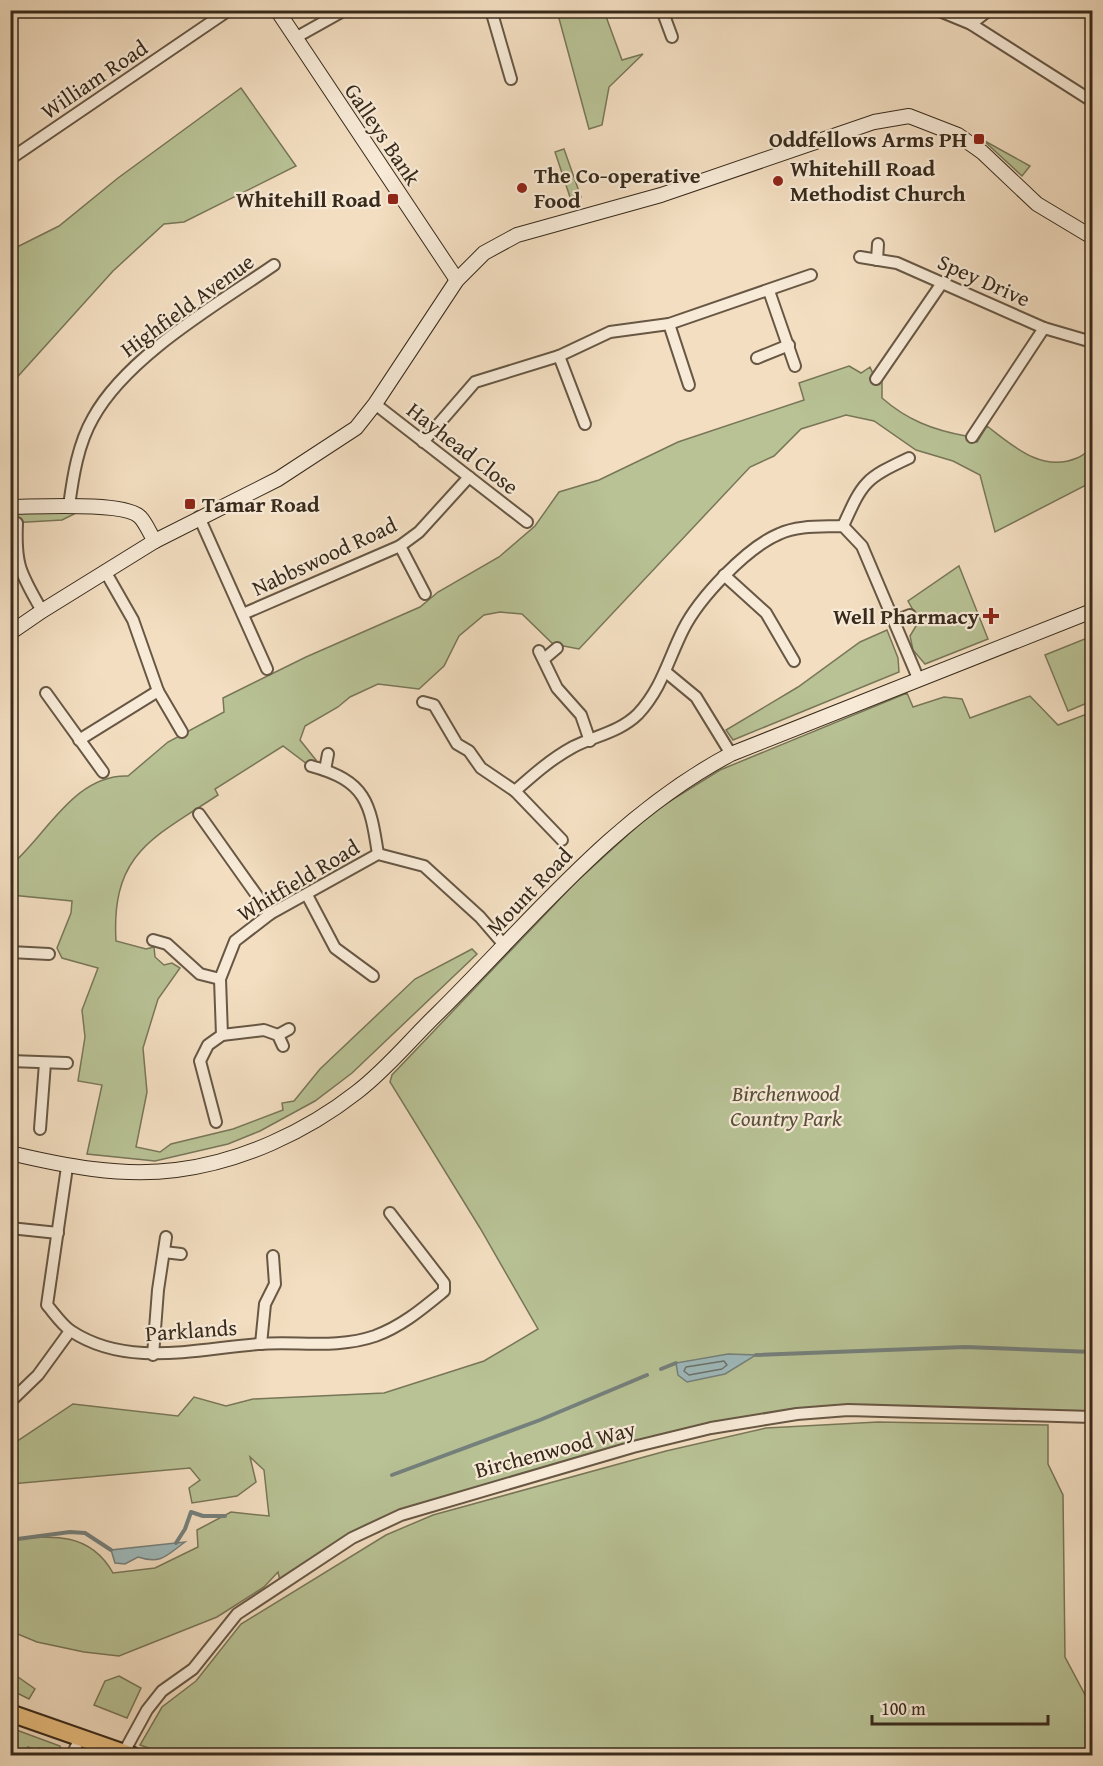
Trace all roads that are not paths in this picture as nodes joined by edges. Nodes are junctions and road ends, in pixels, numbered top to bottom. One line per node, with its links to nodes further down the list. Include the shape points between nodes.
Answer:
1 (229, 10): 13 (street, William Road)
2 (277, 10): 10 (street, Galleys Bank)
3 (345, 10): 10 (street)
4 (491, 10): 11 (street)
5 (662, 10): 9 (street)
6 (937, 10): 8 (street)
7 (989, 10): 8 (street)
8 (971, 24): 12 (street)
9 (672, 37)
10 (295, 38): 20 (street, Galleys Bank)
11 (511, 79)
12 (1092, 101)
13 (10, 159)
14 (1092, 237): 20 (street, via 1037,204 958,135 909,116 874,122 661,195 517,235 484,253)
15 (878, 244): 17 (street)
16 (860, 257): 17 (street, Spey Drive)
17 (877, 260): 21 (street, Spey Drive, via 897,263)
18 (274, 265): 38 (street, Highfield Avenue, via 129,370 93,418 74,470)
19 (811, 275): 22 (street)
20 (458, 280): 32 (street)
21 (942, 283): 24 (street, Spey Drive); 30 (street)
22 (769, 291): 23 (street); 26 (street)
23 (669, 324): 27 (street, via 610,332); 31 (street)
24 (1044, 328): 25 (street, Spey Drive); 34 (street)
25 (1092, 342)
26 (789, 345): 28 (street); 29 (street)
27 (559, 356): 33 (street); 35 (street, via 475,382)
28 (757, 358)
29 (795, 366)
30 (876, 379)
31 (689, 385)
32 (375, 404): 35 (street, Hayhead Close); 40 (street, via 356,428 320,454)
33 (585, 424)
34 (972, 437)
35 (423, 442): 37 (street, Hayhead Close)
36 (909, 458): 43 (street, via 878,472 861,488)
37 (469, 477): 41 (street, Hayhead Close); 45 (street, Nabbswood Road)
38 (69, 506): 39 (street); 44 (street, via 129,510 140,517)
39 (10, 507)
40 (199, 517): 44 (street); 51 (street)
41 (526, 522)
42 (17, 523): 49 (street, via 19,569)
43 (843, 526): 47 (street, via 780,533); 53 (street, via 862,546)
44 (155, 541): 46 (street)
45 (400, 546): 48 (street); 51 (street, Nabbswood Road)
46 (105, 572): 49 (street); 60 (street, via 133,620)
47 (724, 575): 56 (street, via 766,613); 58 (street, via 684,628)
48 (426, 594)
49 (42, 610): 54 (street)
50 (1092, 611): 59 (street, Mount Road)
51 (243, 614): 57 (street)
52 (910, 615): 53 (street)
53 (895, 621): 59 (street)
54 (10, 633)
55 (557, 648): 65 (street, via 541,655 557,688 581,715)
56 (794, 661)
57 (267, 669)
58 (667, 673): 65 (street, via 637,715); 67 (street, via 696,697)
59 (918, 678): 67 (street, Mount Road)
60 (158, 691): 63 (street); 64 (street)
61 (46, 693): 64 (street)
62 (423, 702): 71 (street, via 434,705 457,744 469,751 481,768)
63 (182, 732)
64 (79, 740): 70 (street)
65 (590, 741): 71 (street, via 548,762)
66 (328, 754): 69 (street)
67 (731, 754): 78 (street, Mount Road, via 648,806 563,884)
68 (312, 766): 69 (street)
69 (325, 770): 74 (street, via 360,789 371,810)
70 (103, 772)
71 (515, 791): 73 (street)
72 (200, 813): 76 (street)
73 (562, 840)
74 (378, 854): 75 (street, Whitfield Road); 78 (street, Whitfield Road, via 424,866)
75 (307, 895): 76 (street, Whitfield Road); 81 (street, via 335,948)
76 (270, 914): 82 (street, Whitfield Road, via 235,941)
77 (153, 940): 82 (street, via 167,944 200,974)
78 (506, 946): 93 (street, Mount Road, via 357,1092 277,1141 216,1163 176,1170 135,1172)
79 (10, 952): 80 (street)
80 (49, 954)
81 (373, 976)
82 (220, 979): 84 (street, Whitfield Road)
83 (289, 1029): 85 (street)
84 (222, 1035): 85 (street, via 264,1030); 90 (street, via 208,1045 200,1061)
85 (278, 1035): 86 (street)
86 (283, 1046)
87 (10, 1061): 88 (street)
88 (45, 1063): 89 (street); 91 (street)
89 (67, 1063)
90 (216, 1122)
91 (40, 1129)
92 (10, 1153): 93 (street, Mount Road)
93 (67, 1167): 96 (street, Parklands)
94 (390, 1213): 102 (street, Parklands, via 444,1283 444,1292 405,1322 348,1344)
95 (10, 1228): 96 (street)
96 (58, 1233): 101 (street, Parklands, via 46,1305)
97 (166, 1237): 98 (street)
98 (164, 1252): 99 (street); 103 (street)
99 (181, 1254)
100 (273, 1256): 102 (street, via 275,1284 265,1304)
101 (70, 1331): 103 (street, Parklands, via 102,1345); 104 (street, via 38,1375)
102 (261, 1344): 103 (street, Parklands)
103 (153, 1355)
104 (10, 1402)
105 (1092, 1417): 108 (street, Birchenwood Way, via 848,1410 797,1414 711,1428 633,1447 401,1515 352,1538 237,1614 193,1669 162,1691 147,1710)
106 (10, 1713): 107 (main road)
107 (80, 1737): 108 (main road); 109 (street)
108 (129, 1754)
109 (72, 1755)

